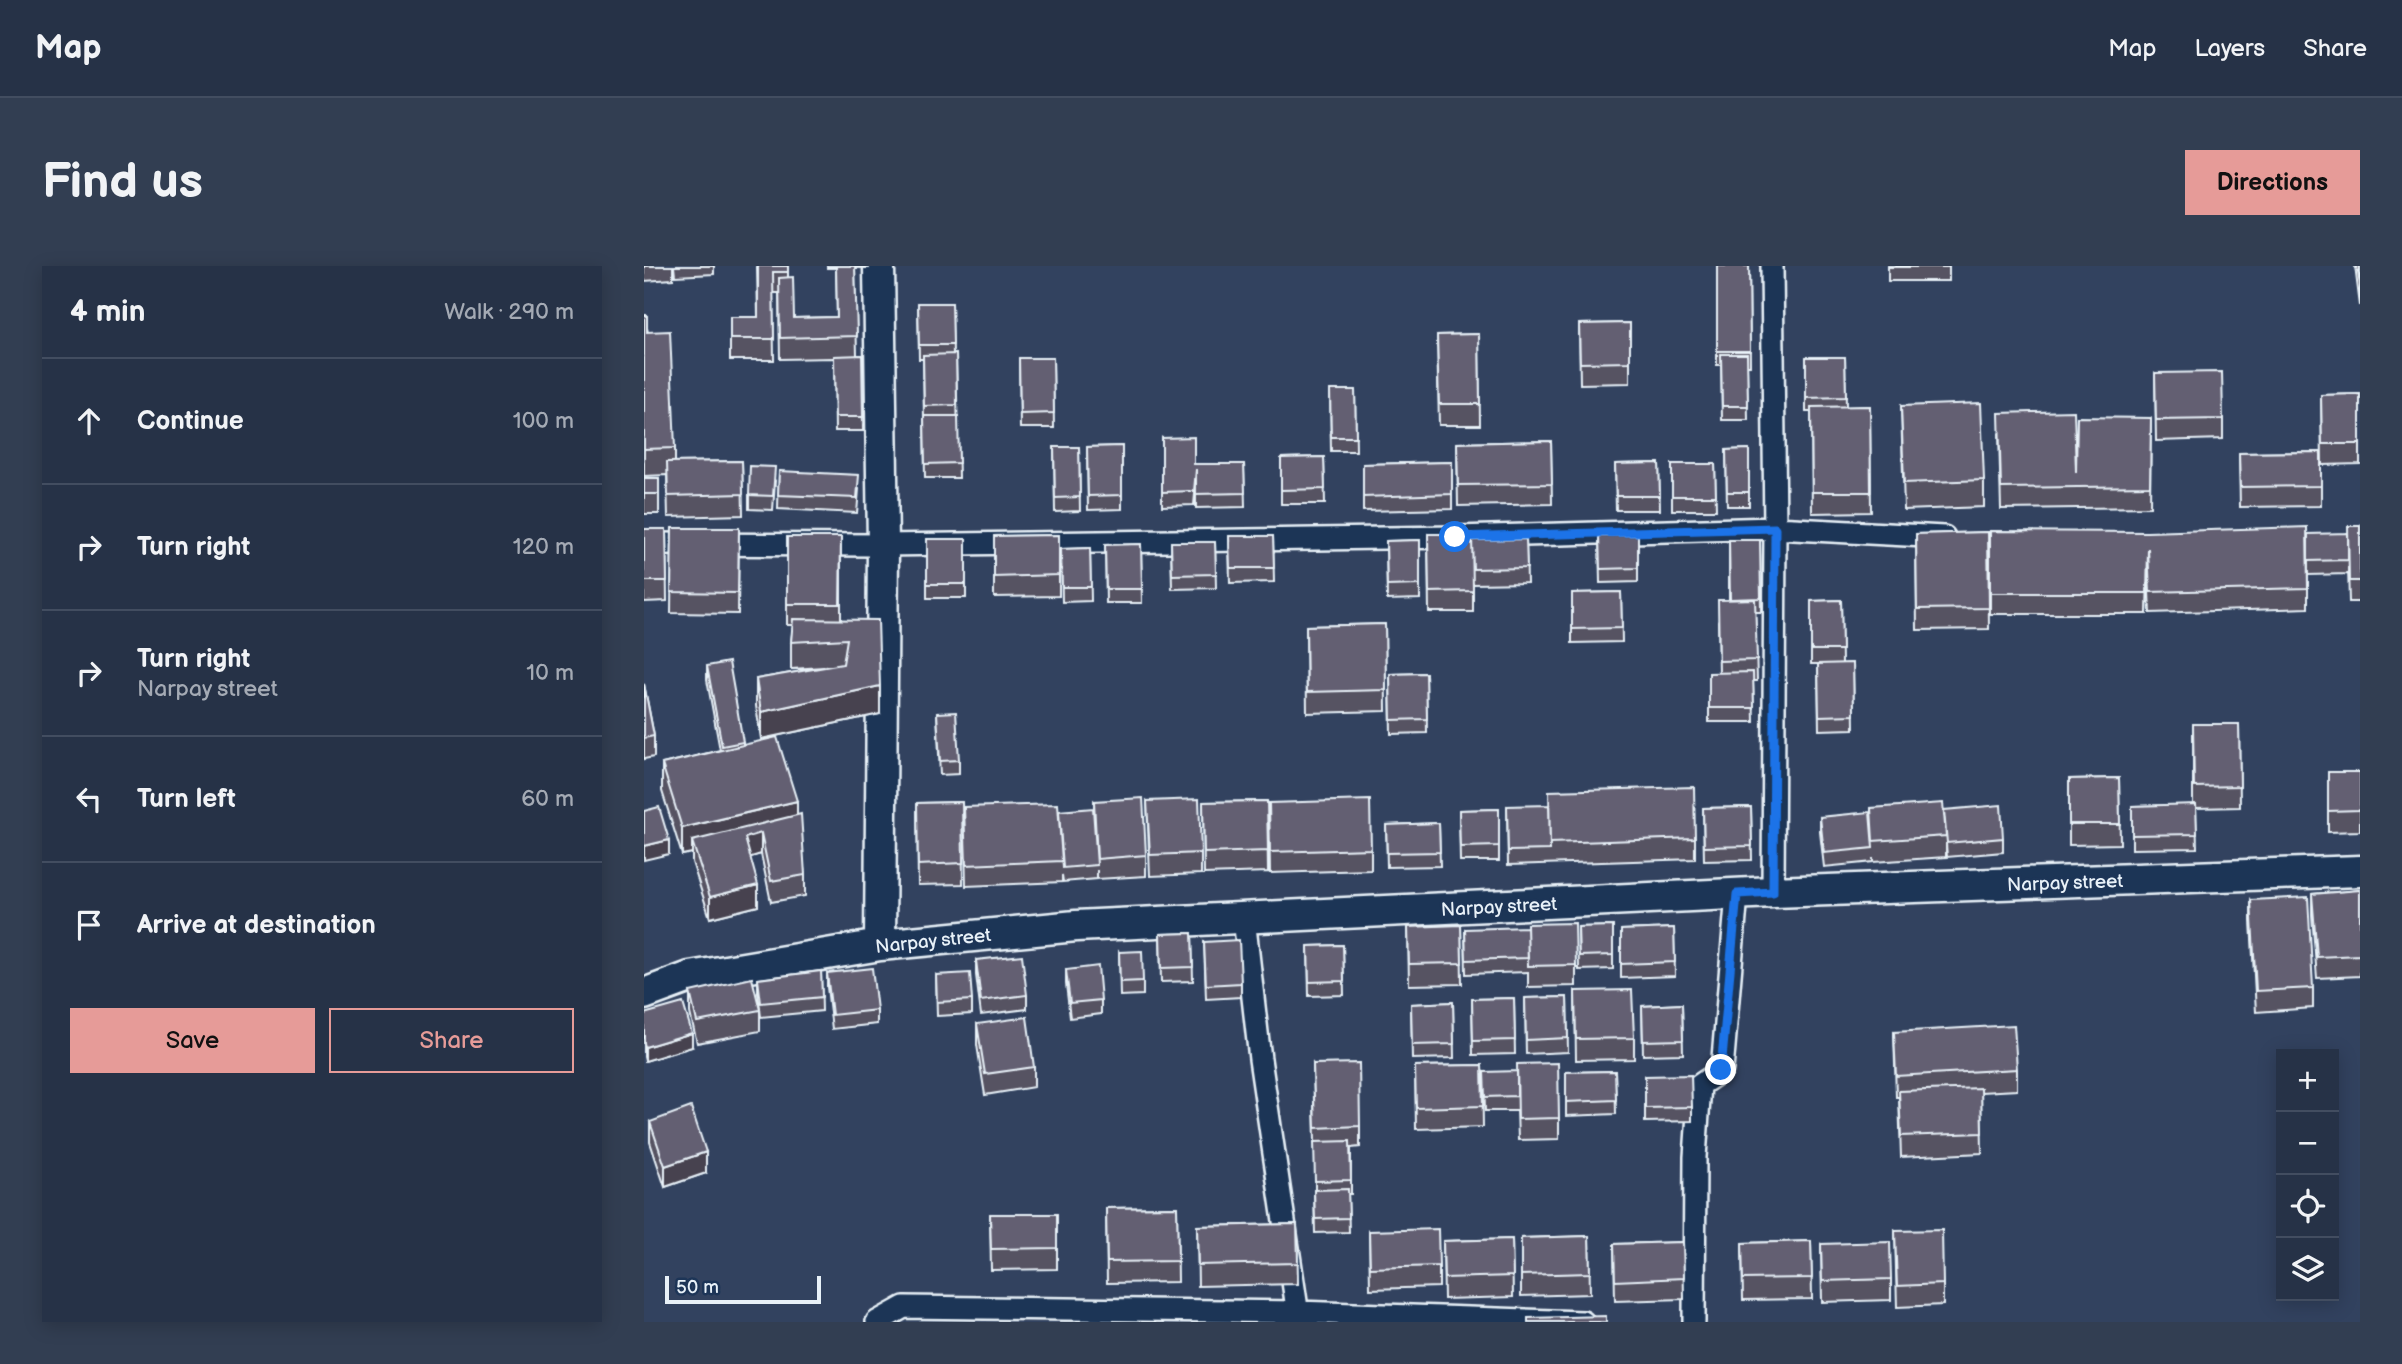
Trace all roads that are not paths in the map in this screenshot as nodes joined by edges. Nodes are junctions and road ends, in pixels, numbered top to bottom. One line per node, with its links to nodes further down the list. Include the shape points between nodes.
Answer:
1 (879, 266): 6 (main road)
2 (1772, 266): 3 (street)
3 (1775, 528): 4 (street); 6 (street); 8 (street)
4 (1961, 538)
5 (644, 544): 6 (street)
6 (883, 545): 11 (main road)
7 (2360, 872): 8 (main road, Narpay street)
8 (1773, 892): 9 (main road, Narpay street)
9 (1737, 894): 10 (main road, Narpay street); 16 (street, via 1721,1070 1700,1085)
10 (1244, 918): 11 (main road, Narpay street, via 1076,926); 13 (street)
11 (880, 945): 12 (main road, Narpay street, via 690,976)
12 (644, 993)
13 (1298, 1317): 14 (street, via 904,1307); 15 (street)
14 (877, 1322)
15 (1583, 1322)
16 (1694, 1322)

